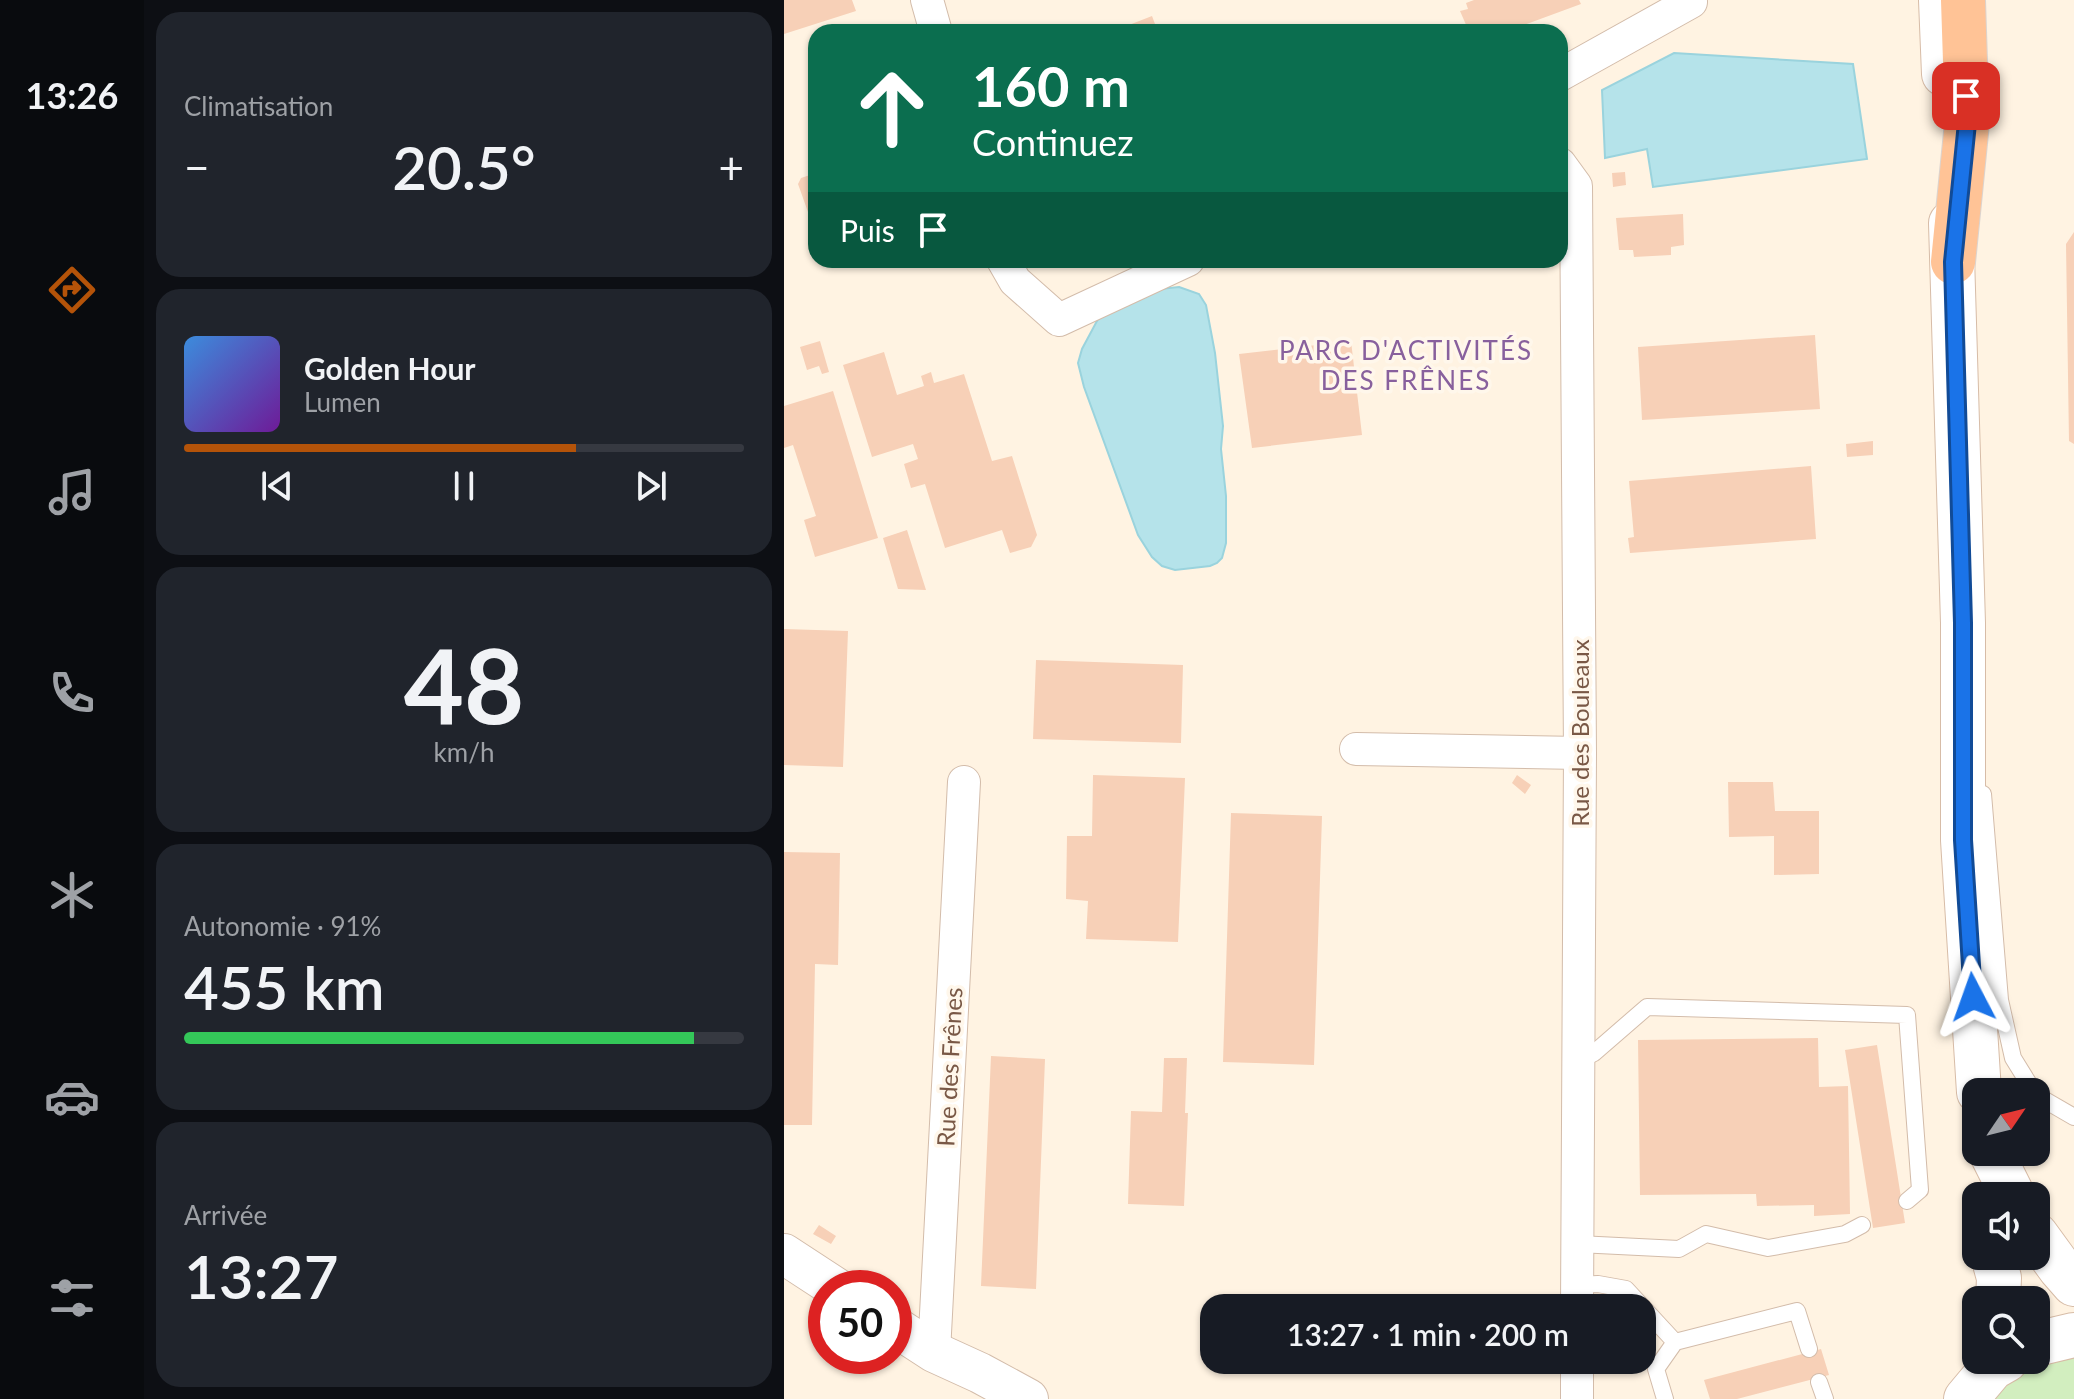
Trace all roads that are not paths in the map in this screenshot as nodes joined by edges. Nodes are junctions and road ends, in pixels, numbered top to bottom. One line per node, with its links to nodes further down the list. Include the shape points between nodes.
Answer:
1 (927, 0): 5 (street)
2 (1941, 0): 8 (main road)
3 (1963, 0): 8 (highway, via 1967,123)
4 (1691, 2): 6 (street)
5 (934, 24)
6 (1568, 71)
7 (1568, 175): 13 (street, Rue des Bouleaux, via 1576,186)
8 (1953, 262): 11 (main road)
9 (1008, 268): 10 (street, via 1059,320)
10 (1171, 268)
11 (1963, 623): 14 (lane); 18 (main road, via 1963,840)
12 (1356, 749): 13 (street)
13 (1580, 753): 17 (street, Rue des Bouleaux)
14 (1979, 754)
15 (964, 782): 38 (street, Rue des Frênes)
16 (1982, 784): 19 (lane, via 2000,1000 2013,1058)
17 (1578, 1061): 22 (lane, via 1647,1007 1907,1015 1920,1190); 24 (street, Rue des Bouleaux)
18 (1978, 1078)
19 (2025, 1078)
20 (2050, 1103): 21 (lane)
21 (2074, 1117)
22 (1907, 1201)
23 (1862, 1225): 24 (lane, via 1845,1234 1768,1248 1706,1234 1679,1249)
24 (1578, 1244): 29 (street, Rue des Bouleaux)
25 (784, 1254): 27 (street)
26 (2050, 1254): 28 (main road)
27 (808, 1270)
28 (2074, 1284)
29 (1577, 1294)
30 (1582, 1294): 31 (lane, via 1598,1284)
31 (1631, 1294)
32 (1656, 1321): 36 (lane)
33 (2074, 1335): 35 (main road)
34 (912, 1338): 38 (street)
35 (2050, 1341)
36 (1675, 1342): 37 (lane, via 1797,1311); 43 (lane, via 1656,1369)
37 (1809, 1349)
38 (934, 1352): 41 (street)
39 (1577, 1374): 42 (street)
40 (1819, 1382): 44 (lane)
41 (1028, 1399)
42 (1577, 1399)
43 (1665, 1399)
44 (1825, 1399)

